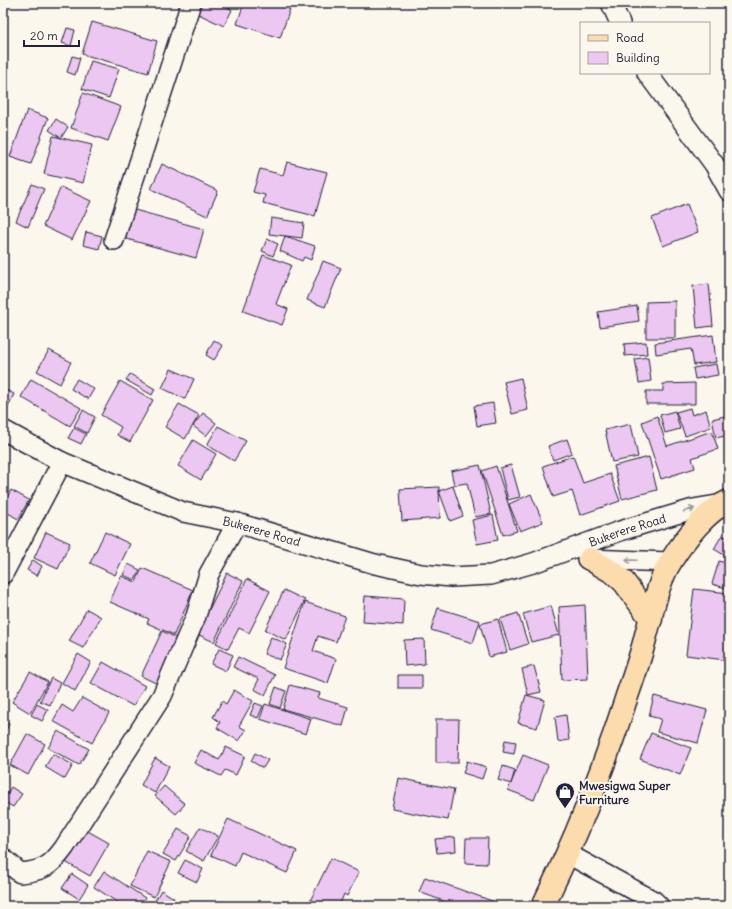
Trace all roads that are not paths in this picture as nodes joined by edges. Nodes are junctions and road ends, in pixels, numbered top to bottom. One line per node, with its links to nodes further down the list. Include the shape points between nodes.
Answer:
1 (191, 3): 6 (street)
2 (611, 3): 3 (street)
3 (620, 22)
4 (647, 74): 5 (street, via 714,164)
5 (729, 191)
6 (114, 240)
7 (3, 430): 8 (street, Bukerere Road)
8 (62, 462): 10 (street, Bukerere Road, via 183,512); 14 (street)
9 (726, 502): 12 (main road, Bukerere Road, via 694,528); 13 (street, Bukerere Road, one-way to 9, via 620,531)
10 (237, 523): 13 (street, Bukerere Road, via 375,564 421,574 451,577 491,575); 17 (street, via 209,574 196,616 162,696 64,848 53,862 36,872 20,873)
11 (590, 559): 12 (street, Bukerere Road, one-way to 11); 13 (street, Bukerere Road); 15 (main road, via 624,582)
12 (670, 562): 15 (main road, Bukerere Road, via 659,587)
13 (533, 563)
14 (3, 574)
15 (651, 619): 16 (main road, Bukerere Road, via 599,778)
16 (568, 854): 18 (main road, Bukerere Road); 19 (street)
17 (3, 858)
18 (544, 906)
19 (659, 906)

